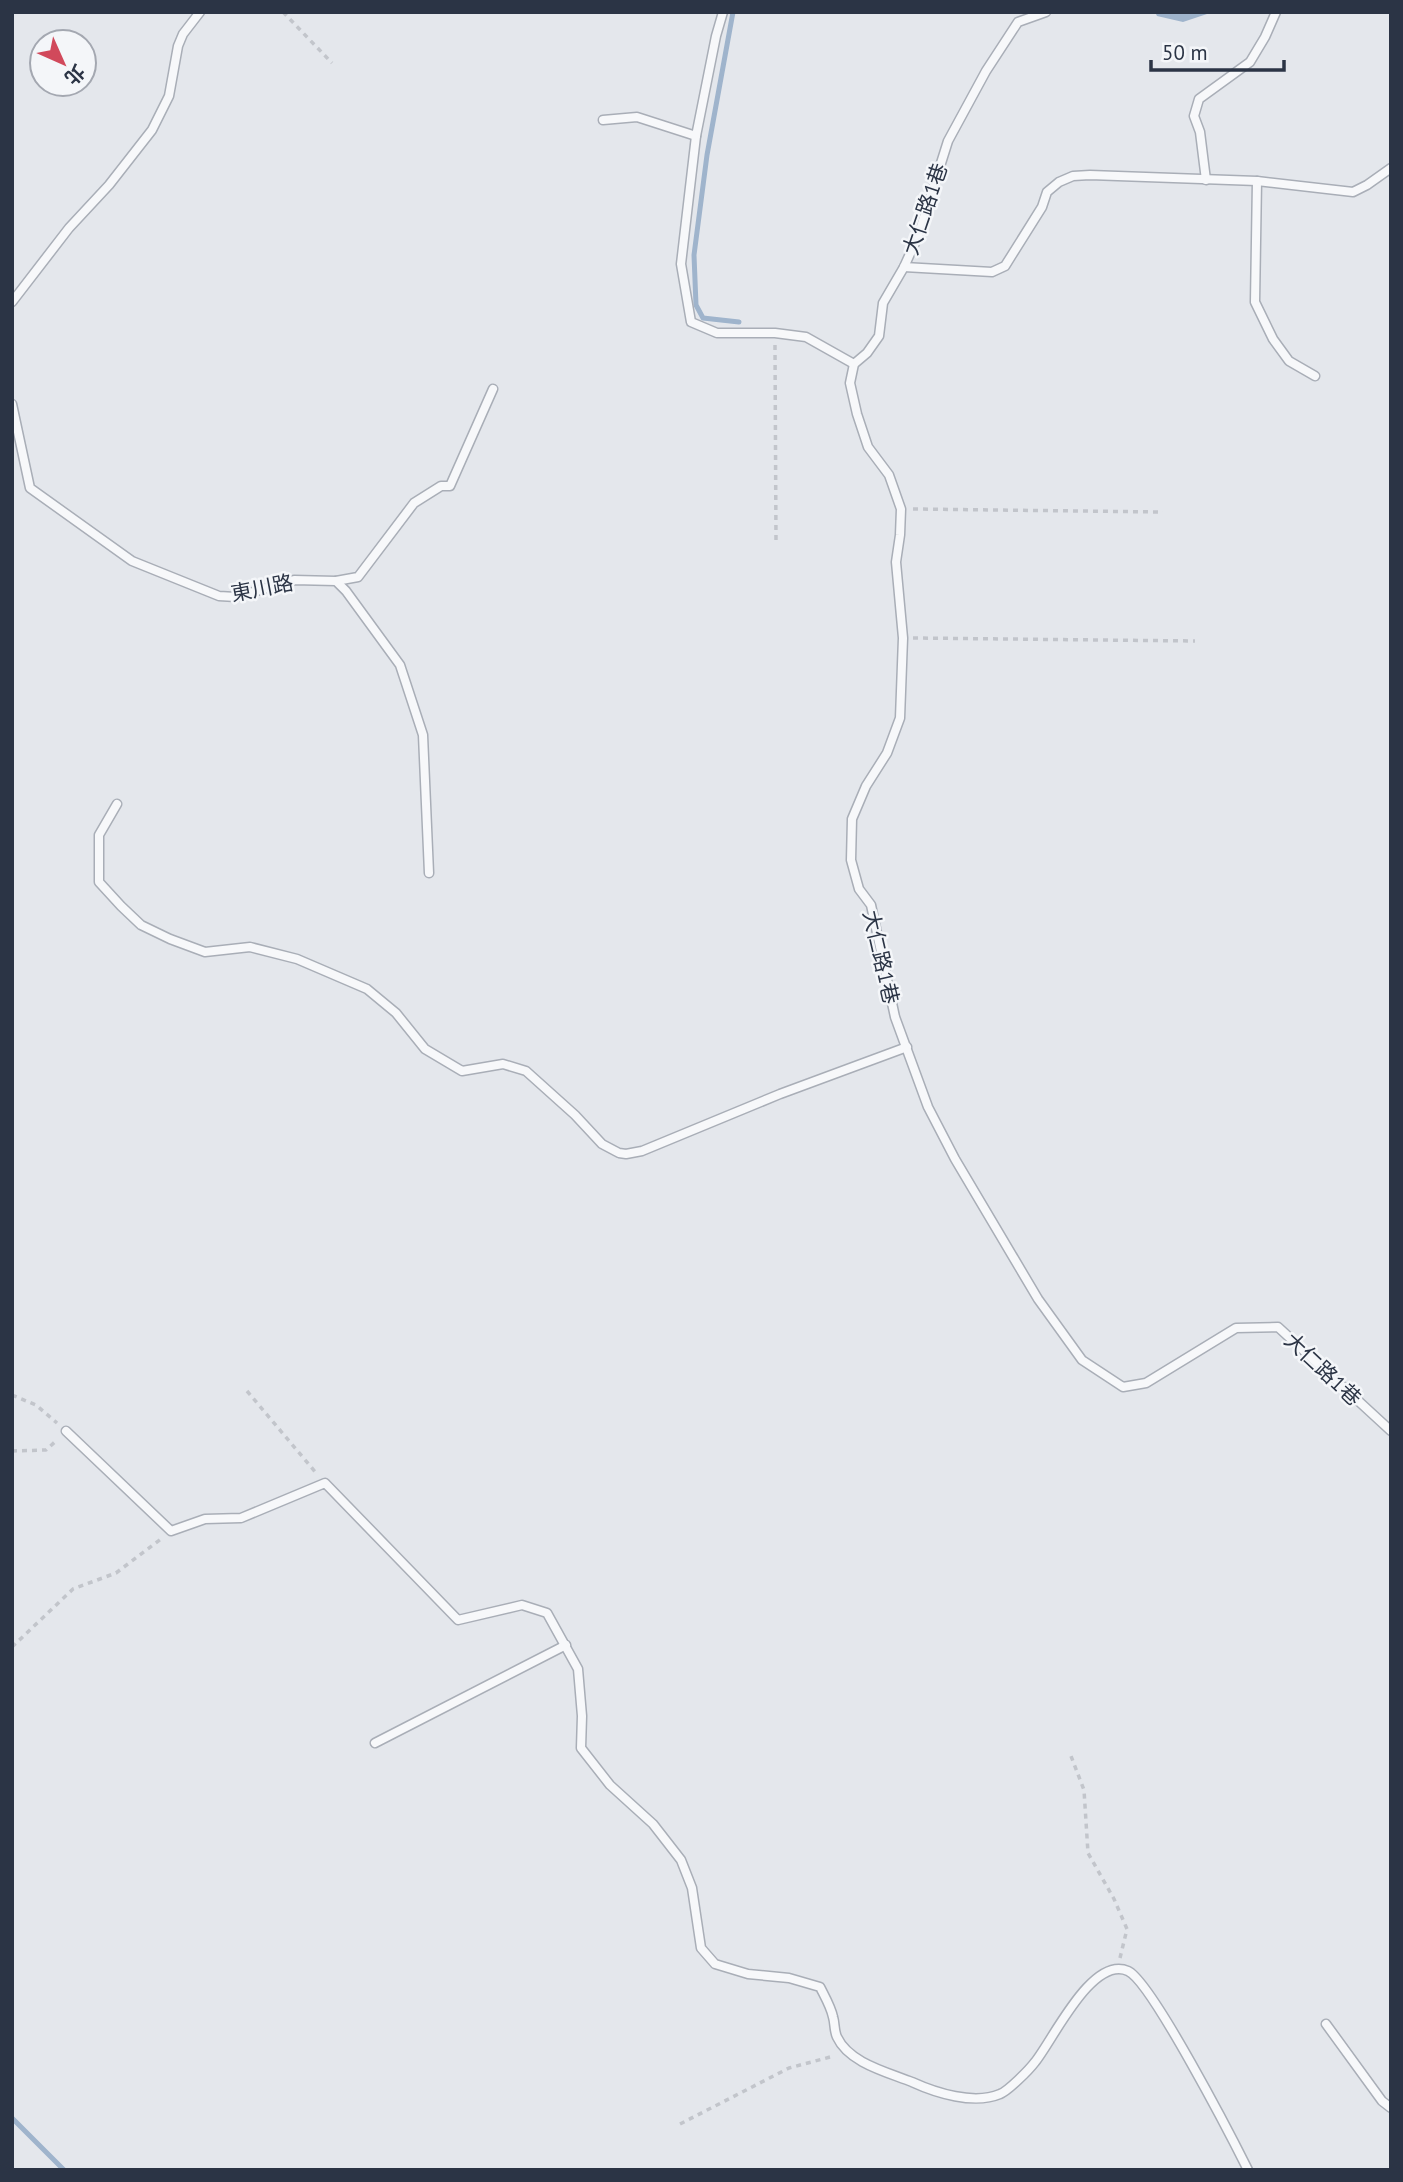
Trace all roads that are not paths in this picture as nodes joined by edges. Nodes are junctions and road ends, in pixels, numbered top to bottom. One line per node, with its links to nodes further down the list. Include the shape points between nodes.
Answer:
1 (200, 12): 11 (lane, via 183,34 169,96 152,130)
2 (723, 12): 6 (lane)
3 (1046, 12): 10 (lane, 大仁路1巷, via 1018,22 980,83 948,141)
4 (1276, 12): 8 (lane, via 1250,62 1199,99 1194,117)
5 (603, 120): 6 (lane, via 637,117)
6 (696, 136): 12 (lane, via 681,264 691,321 717,333 775,332 806,337)
7 (1391, 168): 9 (lane, via 1353,191)
8 (1206, 180): 9 (lane); 10 (lane, via 1073,176 1047,192 1005,266 992,272)
9 (1257, 180): 13 (lane, via 1255,302 1289,361)
10 (904, 267): 12 (lane, 大仁路1巷, via 883,303 879,336)
11 (12, 302)
12 (854, 364): 19 (lane, 大仁路1巷, via 850,383 857,414 868,447 889,475 901,509 896,562 903,638 900,718 852,819 851,860 859,889 871,905 895,1017)
13 (1315, 376)
14 (493, 389): 16 (lane, via 450,486 441,486 414,503 358,577)
15 (12, 404): 16 (lane, 東川路, via 30,488 132,561 219,596 236,597 294,580)
16 (336, 581): 18 (lane, via 400,665 409,687 423,734)
17 (117, 804): 19 (lane, via 99,835 99,881 141,925 205,952 250,947 297,959 367,989 396,1013 425,1049 462,1071 503,1064 526,1071 602,1144 619,1153 642,1151)
18 (429, 873)
19 (906, 1047): 21 (lane, 大仁路1巷, via 928,1107 955,1159 1038,1299 1082,1360 1123,1387 1146,1383 1236,1328 1278,1327)
20 (66, 1431): 22 (lane, via 171,1531 205,1519 241,1518 325,1483 458,1620 522,1605 547,1614)
21 (1391, 1431)
22 (566, 1645): 23 (lane); 26 (lane, via 578,1669 581,1748 681,1860 692,1888 701,1948 715,1964 748,1975 789,1978 820,1987 833,2015 835,2035 846,2052 918,2085 981,2098 1001,2094 1035,2063 1076,2000 1102,1973 1116,1968 1129,1971 1143,1985)
23 (375, 1744)
24 (1326, 2024): 25 (lane)
25 (1391, 2108)
26 (1248, 2170)

